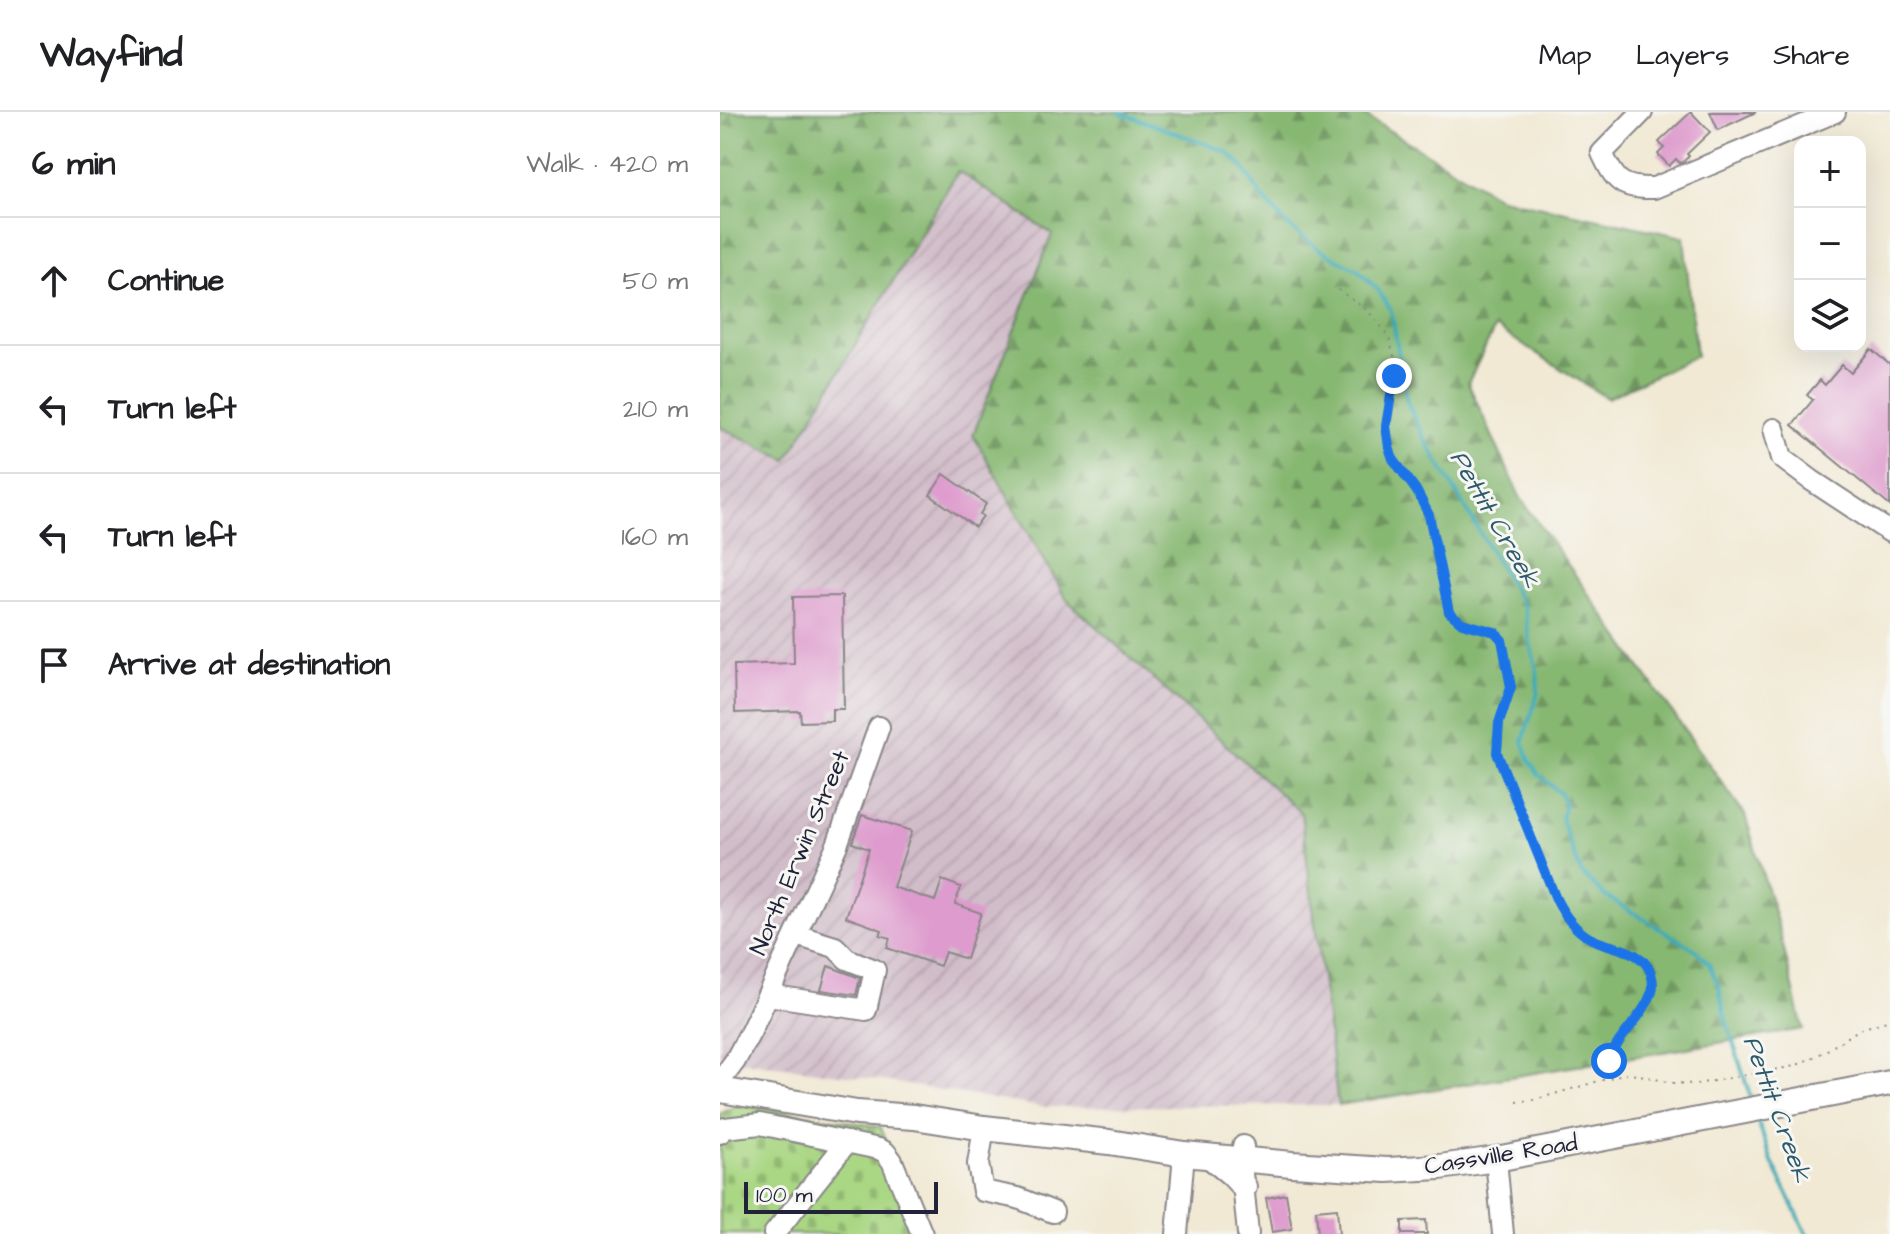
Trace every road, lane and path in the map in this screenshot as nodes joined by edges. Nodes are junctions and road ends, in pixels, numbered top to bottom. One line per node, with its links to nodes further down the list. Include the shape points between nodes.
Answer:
1 (1642, 112): 2 (street, via 1602,153 1613,177 1635,189 1654,188)
2 (1835, 112)
3 (1338, 290): 11 (path, via 1367,310 1389,338 1394,376 1386,435 1393,459 1429,515 1449,612 1502,640 1511,687 1499,723 1497,753 1561,909 1591,938 1638,955 1652,976 1646,1004 1611,1057)
4 (1774, 429): 5 (street, via 1782,458)
5 (1890, 532)
6 (879, 727): 7 (street, North Erwin Street, via 837,845)
7 (796, 935): 8 (street, North Erwin Street); 8 (street, via 835,947 847,959 875,970 866,1010)
8 (768, 995): 12 (street, North Erwin Street)
9 (1890, 1020): 11 (path, via 1860,1029 1795,1066 1697,1084 1631,1074)
10 (1890, 1069): 13 (main road, Cassville Road)
11 (1610, 1077): 15 (path)
12 (721, 1080): 17 (main road, Cassville Road, via 857,1113)
13 (1857, 1081): 14 (main road, Cassville Road); 16 (main road, Cassville Road)
14 (1890, 1083)
15 (1517, 1102)
16 (1707, 1111): 21 (main road, Cassville Road, via 1434,1154); 24 (main road, Cassville Road)
17 (984, 1128): 20 (main road, Cassville Road); 26 (street, via 978,1164 983,1191)
18 (720, 1133): 19 (street, via 760,1124)
19 (847, 1142): 27 (street); 28 (street, via 889,1156)
20 (1109, 1142): 21 (main road, Cassville Road, via 1183,1141); 22 (main road, Cassville Road)
21 (1243, 1153): 23 (main road, Cassville Road); 24 (main road, Cassville Road, via 1387,1170); 25 (street)
22 (1184, 1154): 23 (main road, Cassville Road); 29 (street)
23 (1211, 1157): 25 (main road)
24 (1496, 1159): 31 (street)
25 (1244, 1187): 30 (street)
26 (1053, 1212)
27 (774, 1234)
28 (922, 1234)
29 (1177, 1234)
30 (1248, 1234)
31 (1503, 1234)

